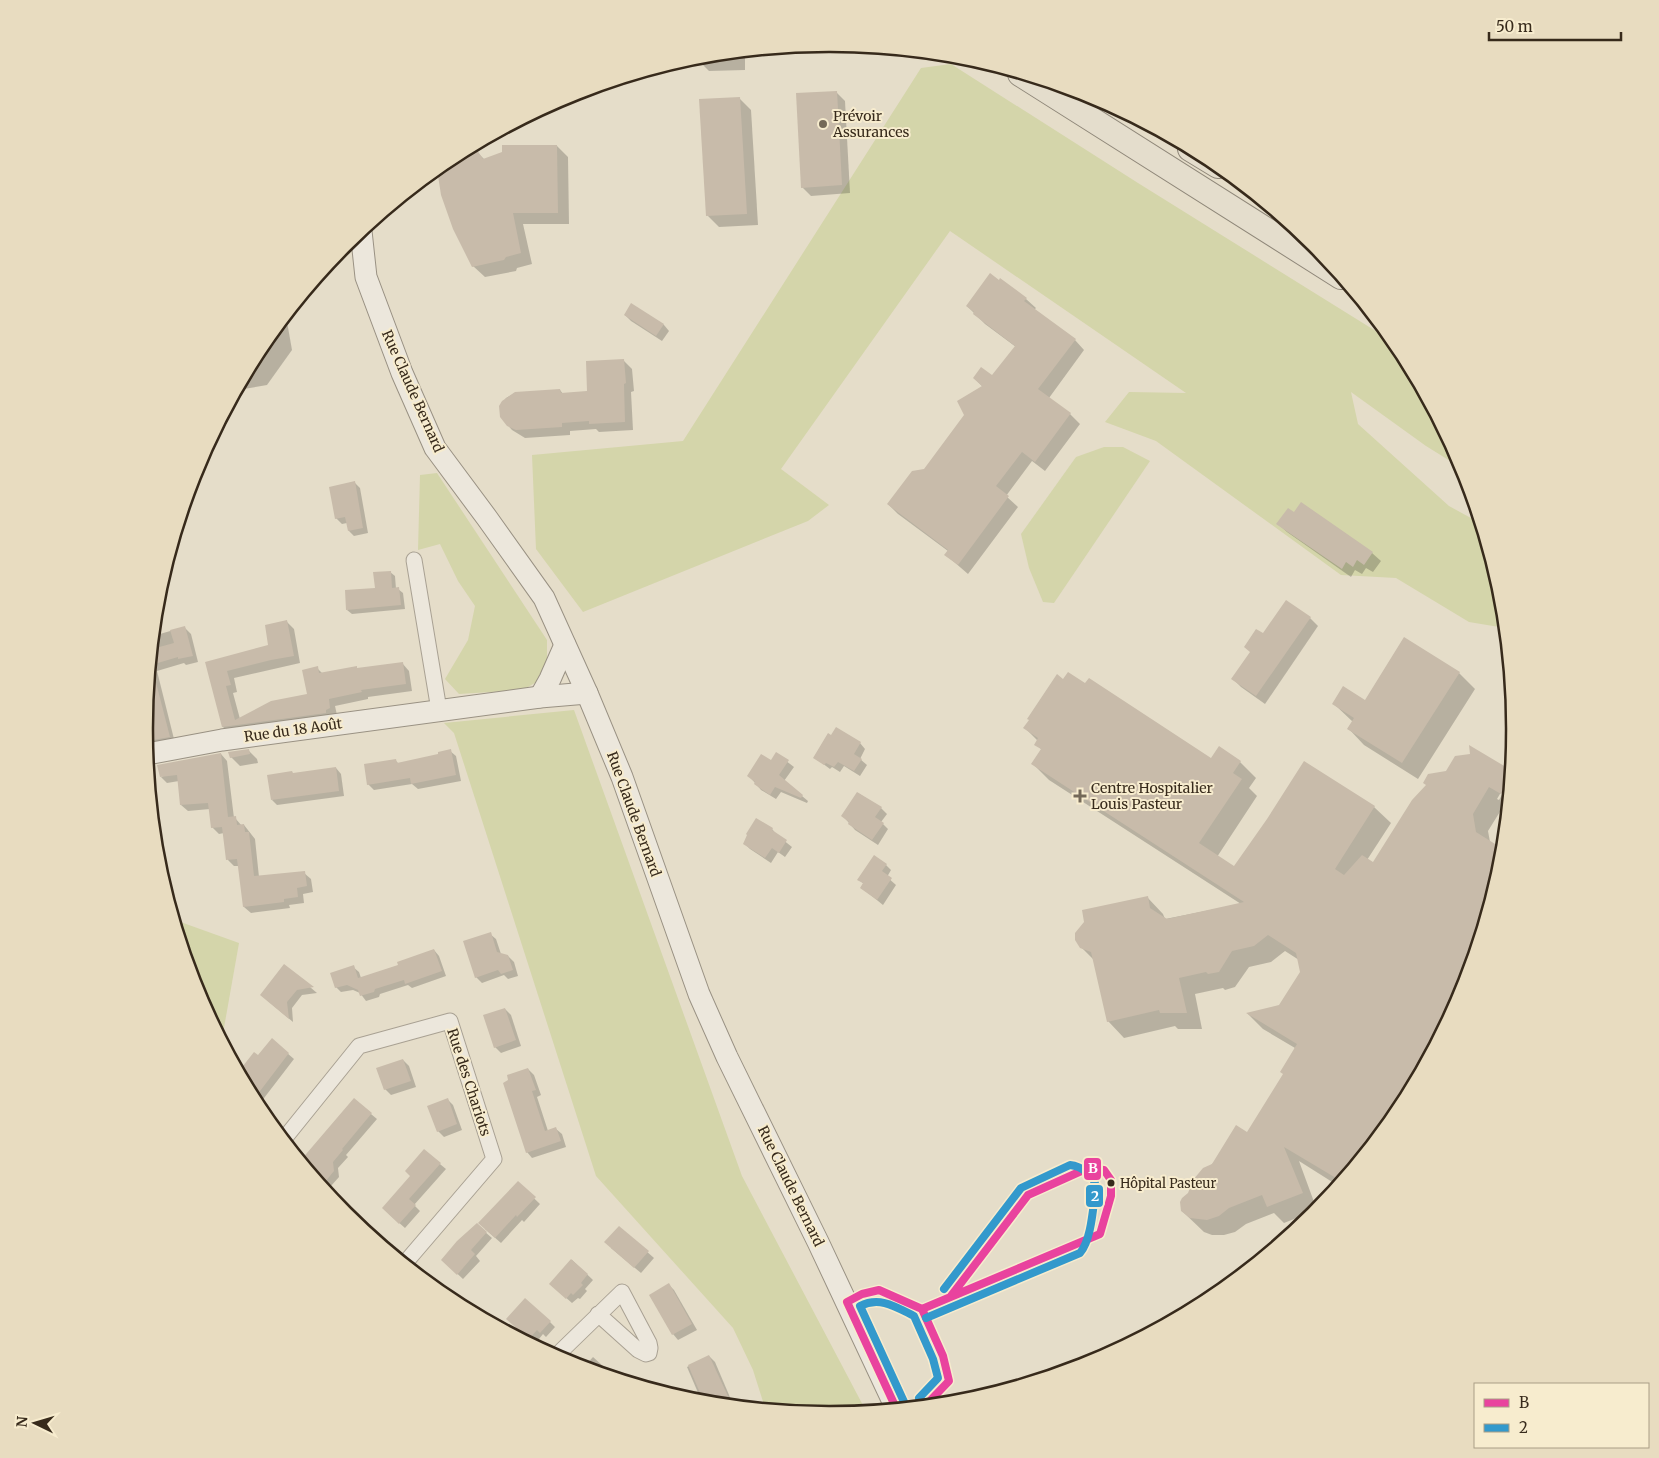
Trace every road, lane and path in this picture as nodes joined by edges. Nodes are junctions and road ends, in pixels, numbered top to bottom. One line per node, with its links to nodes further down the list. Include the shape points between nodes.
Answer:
1 (1038, 85): 3 (main road)
2 (362, 240): 5 (street, Rue Claude Bernard, via 366,277 402,373 435,448 544,598)
3 (1320, 264)
4 (414, 560): 8 (street)
5 (565, 645): 6 (street, Rue Claude Bernard); 7 (street)
6 (587, 693): 7 (street, Rue du 18 Août); 14 (street, Rue Claude Bernard, via 622,777 699,994)
7 (540, 697): 8 (street, Rue du 18 Août)
8 (439, 710): 9 (street, Rue du 18 Août)
9 (154, 753)
10 (288, 1134): 11 (street, Rue des Chariots, via 359,1046 450,1021 494,1159)
11 (409, 1259)
12 (598, 1314): 13 (street)
13 (562, 1350)
14 (893, 1402)

